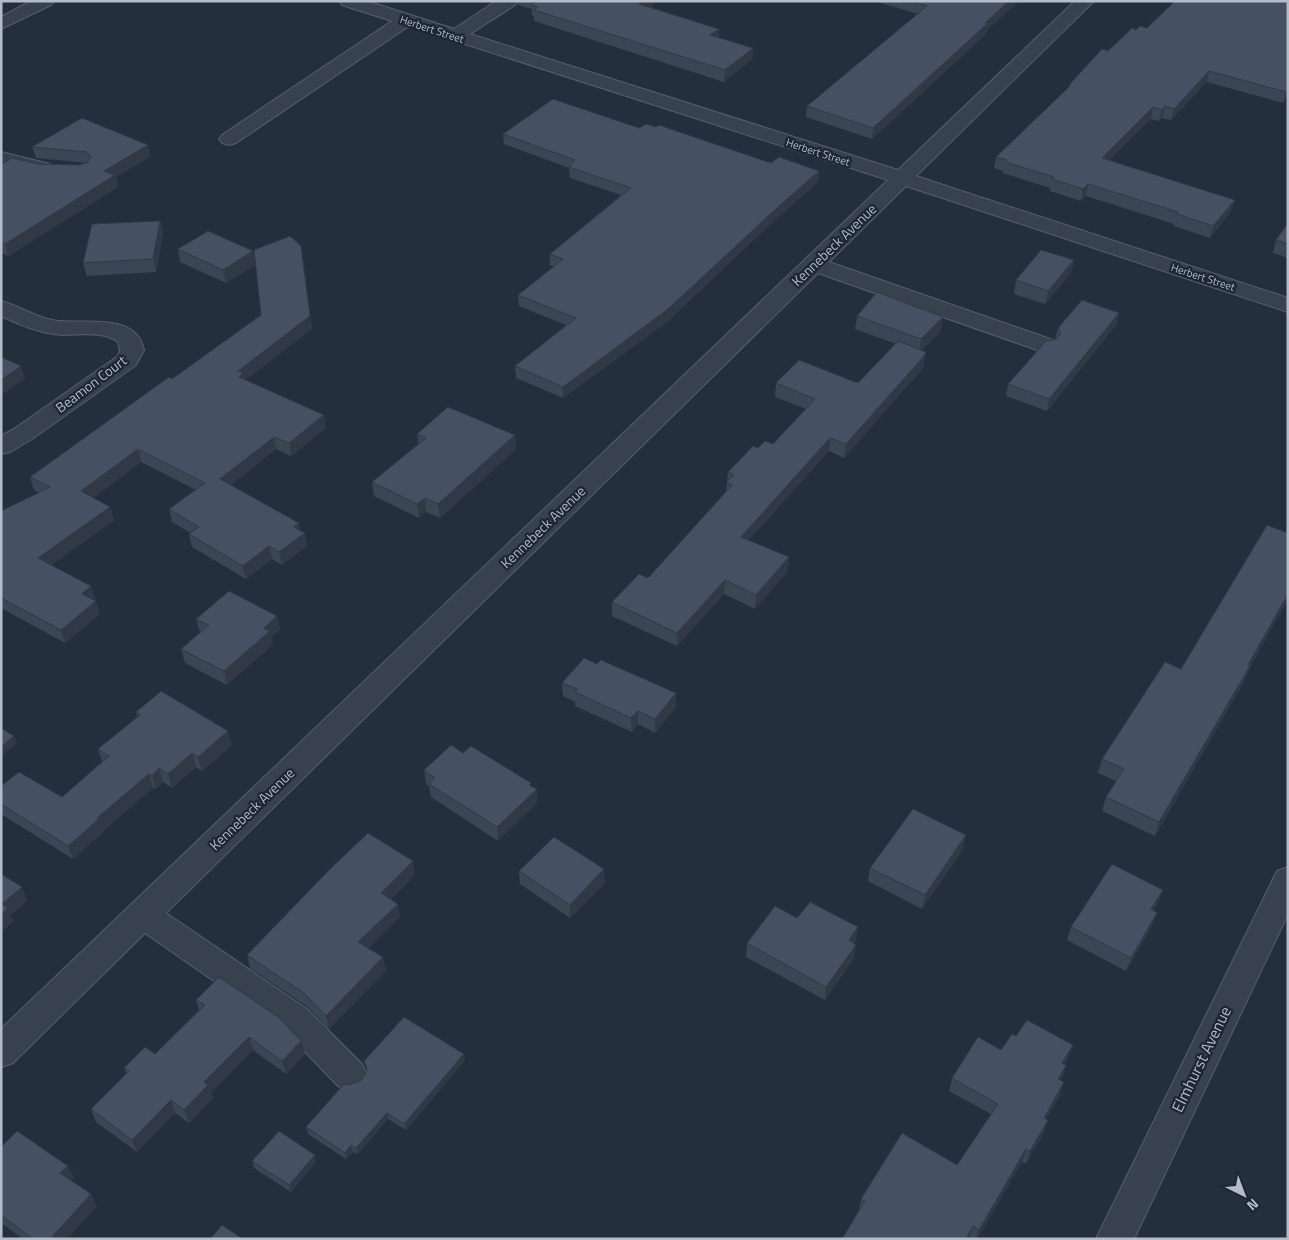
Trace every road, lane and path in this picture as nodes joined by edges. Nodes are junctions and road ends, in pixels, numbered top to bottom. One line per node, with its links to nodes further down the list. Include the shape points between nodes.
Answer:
1 (45, 1): 6 (street)
2 (348, 1): 5 (street, Herbert Street)
3 (509, 1): 7 (street)
4 (1084, 1): 11 (street, Kennebeck Avenue)
5 (406, 20): 7 (street, Herbert Street); 8 (street)
6 (1, 24)
7 (455, 36): 11 (street, Herbert Street)
8 (229, 139)
9 (1, 158): 10 (street, via 31,167)
10 (62, 169)
11 (904, 178): 12 (street, Kennebeck Avenue); 13 (street, Herbert Street)
12 (815, 264): 15 (street); 18 (street, Kennebeck Avenue)
13 (1288, 305)
14 (1, 308): 16 (street, Beamon Court, via 34,323 59,328 111,330 130,340 132,350 128,360 24,434)
15 (1045, 345)
16 (1, 446)
17 (1288, 880): 21 (street, Elmhurst Avenue)
18 (143, 915): 19 (street, Kennebeck Avenue); 20 (street, via 295,1020)
19 (1, 1052)
20 (350, 1074)
21 (1115, 1239)

